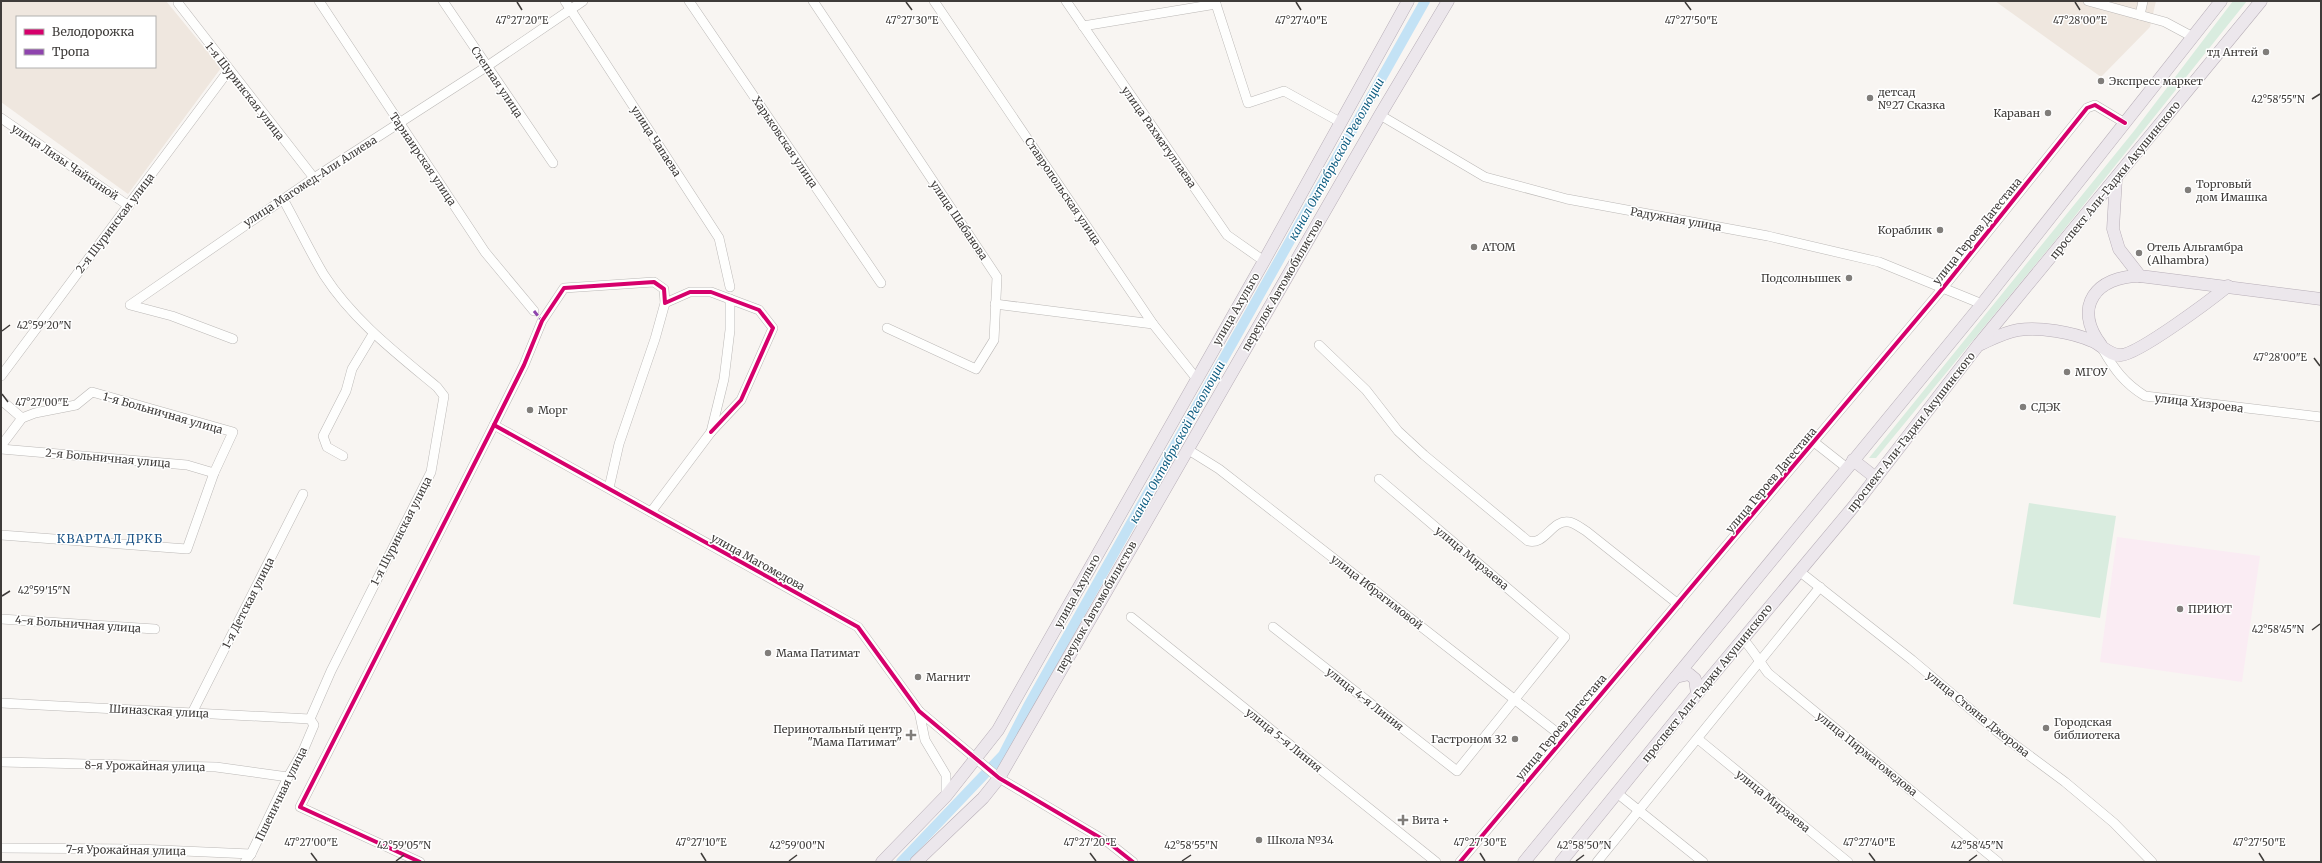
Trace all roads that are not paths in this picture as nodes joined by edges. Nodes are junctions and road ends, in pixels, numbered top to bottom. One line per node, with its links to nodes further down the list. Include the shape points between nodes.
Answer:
1 (318, 1): 27 (street, Тарнаирская улица)
2 (443, 1): 22 (street, Степная улица)
3 (565, 1): 18 (street, улица Чапаева)
4 (583, 1): 18 (street, улица Магомед-Али Алиева)
5 (689, 1): 36 (street, Харьковская улица)
6 (813, 1): 43 (street, улица Шабанова, via 997,277)
7 (934, 1): 46 (street, Ставропольская улица)
8 (1066, 1): 20 (street, улица Рахматуллаева)
9 (1408, 1): 26 (main road, улица Ахульго)
10 (1448, 1): 24 (main road, переулок Автомобилистов)
11 (2088, 1): 19 (street)
12 (2143, 1): 19 (street)
13 (2220, 1): 21 (main road)
14 (2261, 1): 17 (main road, проспект Али-Гаджи Акушинского)
15 (178, 3): 23 (street, 1-я Шуринская улица)
16 (1215, 3): 20 (street); 26 (street, via 1248,103 1284,91)
17 (2252, 7): 31 (main road, проспект Али-Гаджи Акушинского)
18 (571, 9): 22 (street, улица Магомед-Али Алиева); 38 (street, улица Чапаева, via 719,238)
19 (2140, 15): 21 (street, via 2165,22)
20 (1083, 26): 34 (street, улица Рахматуллаева, via 1226,235)
21 (2192, 37): 28 (main road)
22 (486, 66): 27 (street, улица Магомед-Али Алиева); 29 (street, Степная улица)
23 (228, 70): 30 (street, 1-я Шуринская улица); 33 (street, 2-я Шуринская улица)
24 (1380, 115): 39 (street, Радужная улица, via 1485,177 1568,199 1768,236 1864,258); 62 (main road, переулок Автомобилистов)
25 (1, 118): 33 (street, улица Лизы Чайкиной)
26 (1340, 122): 34 (main road, улица Ахульго)
27 (399, 123): 30 (street, улица Магомед-Али Алиева); 45 (street, Тарнаирская улица, via 485,252)
28 (2125, 123): 39 (street, улица Героев Дагестана, via 2095,105 2090,105); 44 (main road)
29 (552, 163)
30 (314, 178): 32 (street, улица Магомед-Али Алиева)
31 (2116, 178): 35 (main road, via 2113,229 2119,249); 50 (main road, проспект Али-Гаджи Акушинского)
32 (282, 199): 48 (street, 1-я Шуринская улица, via 324,275); 49 (street, улица Магомед-Али Алиева, via 130,305 172,316)
33 (129, 206): 53 (street, 2-я Шуринская улица)
34 (1264, 261): 54 (main road, улица Ахульго)
35 (2140, 276): 37 (main road); 52 (main road, via 2112,280 2092,296 2088,317 2093,333)
36 (881, 283)
37 (2228, 286): 41 (main road); 52 (main road, via 2132,353 2113,355)
38 (730, 288)
39 (1943, 288): 44 (street, Радужная улица); 60 (street, улица Героев Дагестана)
40 (730, 299): 42 (street, via 711,292 690,292); 59 (street, via 730,330 724,379); 59 (street, via 759,310 773,328 741,400)
41 (2321, 299)
42 (665, 303): 58 (street, via 664,289 654,282 564,288 542,321 524,365); 68 (street, via 619,444)
43 (995, 304): 46 (street); 47 (street, улица Шабанова, via 994,340 976,369)
44 (1982, 304): 64 (main road)
45 (534, 311)
46 (1153, 324): 54 (street, Ставропольская улица)
47 (887, 328)
48 (373, 334): 63 (street, via 352,369 346,391 323,436 327,448); 87 (street, 1-я Шуринская улица, via 437,387 444,396 443,406 431,472 331,671)
49 (233, 339)
50 (1979, 344): 52 (main road, via 2009,332 2028,330 2070,335); 66 (main road, проспект Али-Гаджи Акушинского)
51 (1319, 345): 74 (street, via 1366,390 1398,431 1528,541 1538,541 1558,524 1571,522)
52 (2101, 345): 56 (street, улица Хизроева, via 2123,380 2145,396)
53 (1, 376)
54 (1196, 378): 90 (main road, улица Ахульго)
55 (1, 400): 57 (street)
56 (2321, 417)
57 (22, 418): 61 (street); 65 (street, 1-я Больничная улица, via 76,405 92,392 233,432)
58 (494, 425): 68 (street, улица Магомедова); 101 (street, via 300,807)
59 (711, 432): 70 (street)
60 (1814, 442): 64 (street); 74 (street, улица Героев Дагестана)
61 (1, 448): 65 (street, 2-я Больничная улица, via 187,465)
62 (1187, 449): 83 (street, улица Ибрагимовой, via 1219,469); 93 (main road, переулок Автомобилистов)
63 (343, 456)
64 (1850, 464): 66 (main road); 81 (main road)
65 (214, 473): 71 (street, 1-я Больничная улица, via 187,549)
66 (1876, 478): 72 (main road, проспект Али-Гаджи Акушинского)
67 (1379, 479): 83 (street, улица Мирзаева, via 1565,637)
68 (609, 488): 70 (street, улица Магомедова)
69 (304, 494): 86 (street, 1-я Детская улица)
70 (651, 512): 85 (street, улица Магомедова, via 858,628)
71 (1, 535)
72 (1799, 571): 73 (street, улица Стояна Джорова); 79 (main road, проспект Али-Гаджи Акушинского)
73 (1820, 588): 80 (street); 112 (street, улица Стояна Джорова, via 2114,823)
74 (1678, 604): 88 (street, улица Героев Дагестана)
75 (1131, 617): 105 (street, улица 5-я Линия)
76 (1, 619): 78 (street, 4-я Больничная улица)
77 (1273, 627): 83 (street, улица 4-я Линия, via 1457,771)
78 (155, 629)
79 (1743, 639): 80 (street, улица Пирмагомедова, via 1756,652); 82 (main road, проспект Али-Гаджи Акушинского)
80 (1760, 663): 89 (street); 111 (street, улица Пирмагомедова, via 1768,673)
81 (1676, 677): 82 (main road, via 1689,674 1694,679); 107 (main road)
82 (1697, 694): 94 (main road, проспект Али-Гаджи Акушинского)
83 (1516, 699): 88 (street, улица Ибрагимовой)
84 (1, 703): 86 (street, Шиназская улица)
85 (919, 711): 90 (street, улица Магомедова); 95 (street, via 925,740 946,775)
86 (192, 713): 87 (street, Шиназская улица)
87 (312, 722): 92 (street, Пшеничная улица, via 303,751)
88 (1564, 738): 106 (street, улица Героев Дагестана)
89 (1698, 739): 96 (street); 110 (street, улица Мирзаева)
90 (979, 761): 93 (street, улица Магомедова); 95 (main road, улица Ахульго)
91 (1, 762): 92 (street, 8-я Урожайная улица, via 216,767)
92 (288, 777): 98 (street, Пшеничная улица)
93 (999, 778): 103 (main road, переулок Автомобилистов, via 983,798); 104 (street, via 1109,844)
94 (1617, 793): 96 (street); 99 (main road, проспект Али-Гаджи Акушинского)
95 (946, 796): 102 (main road)
96 (1638, 810): 108 (street); 109 (street)
97 (1, 848): 98 (street, 7-я Урожайная улица, via 138,849)
98 (251, 854): 100 (street, Пшеничная улица)
99 (1566, 860)
100 (245, 862)
101 (420, 862)
102 (882, 862)
103 (916, 862)
104 (1133, 862)
105 (1436, 862)
106 (1460, 862)
107 (1524, 862)
108 (1597, 862)
109 (1703, 862)
110 (1848, 862)
111 (1998, 862)
112 (2152, 862)

